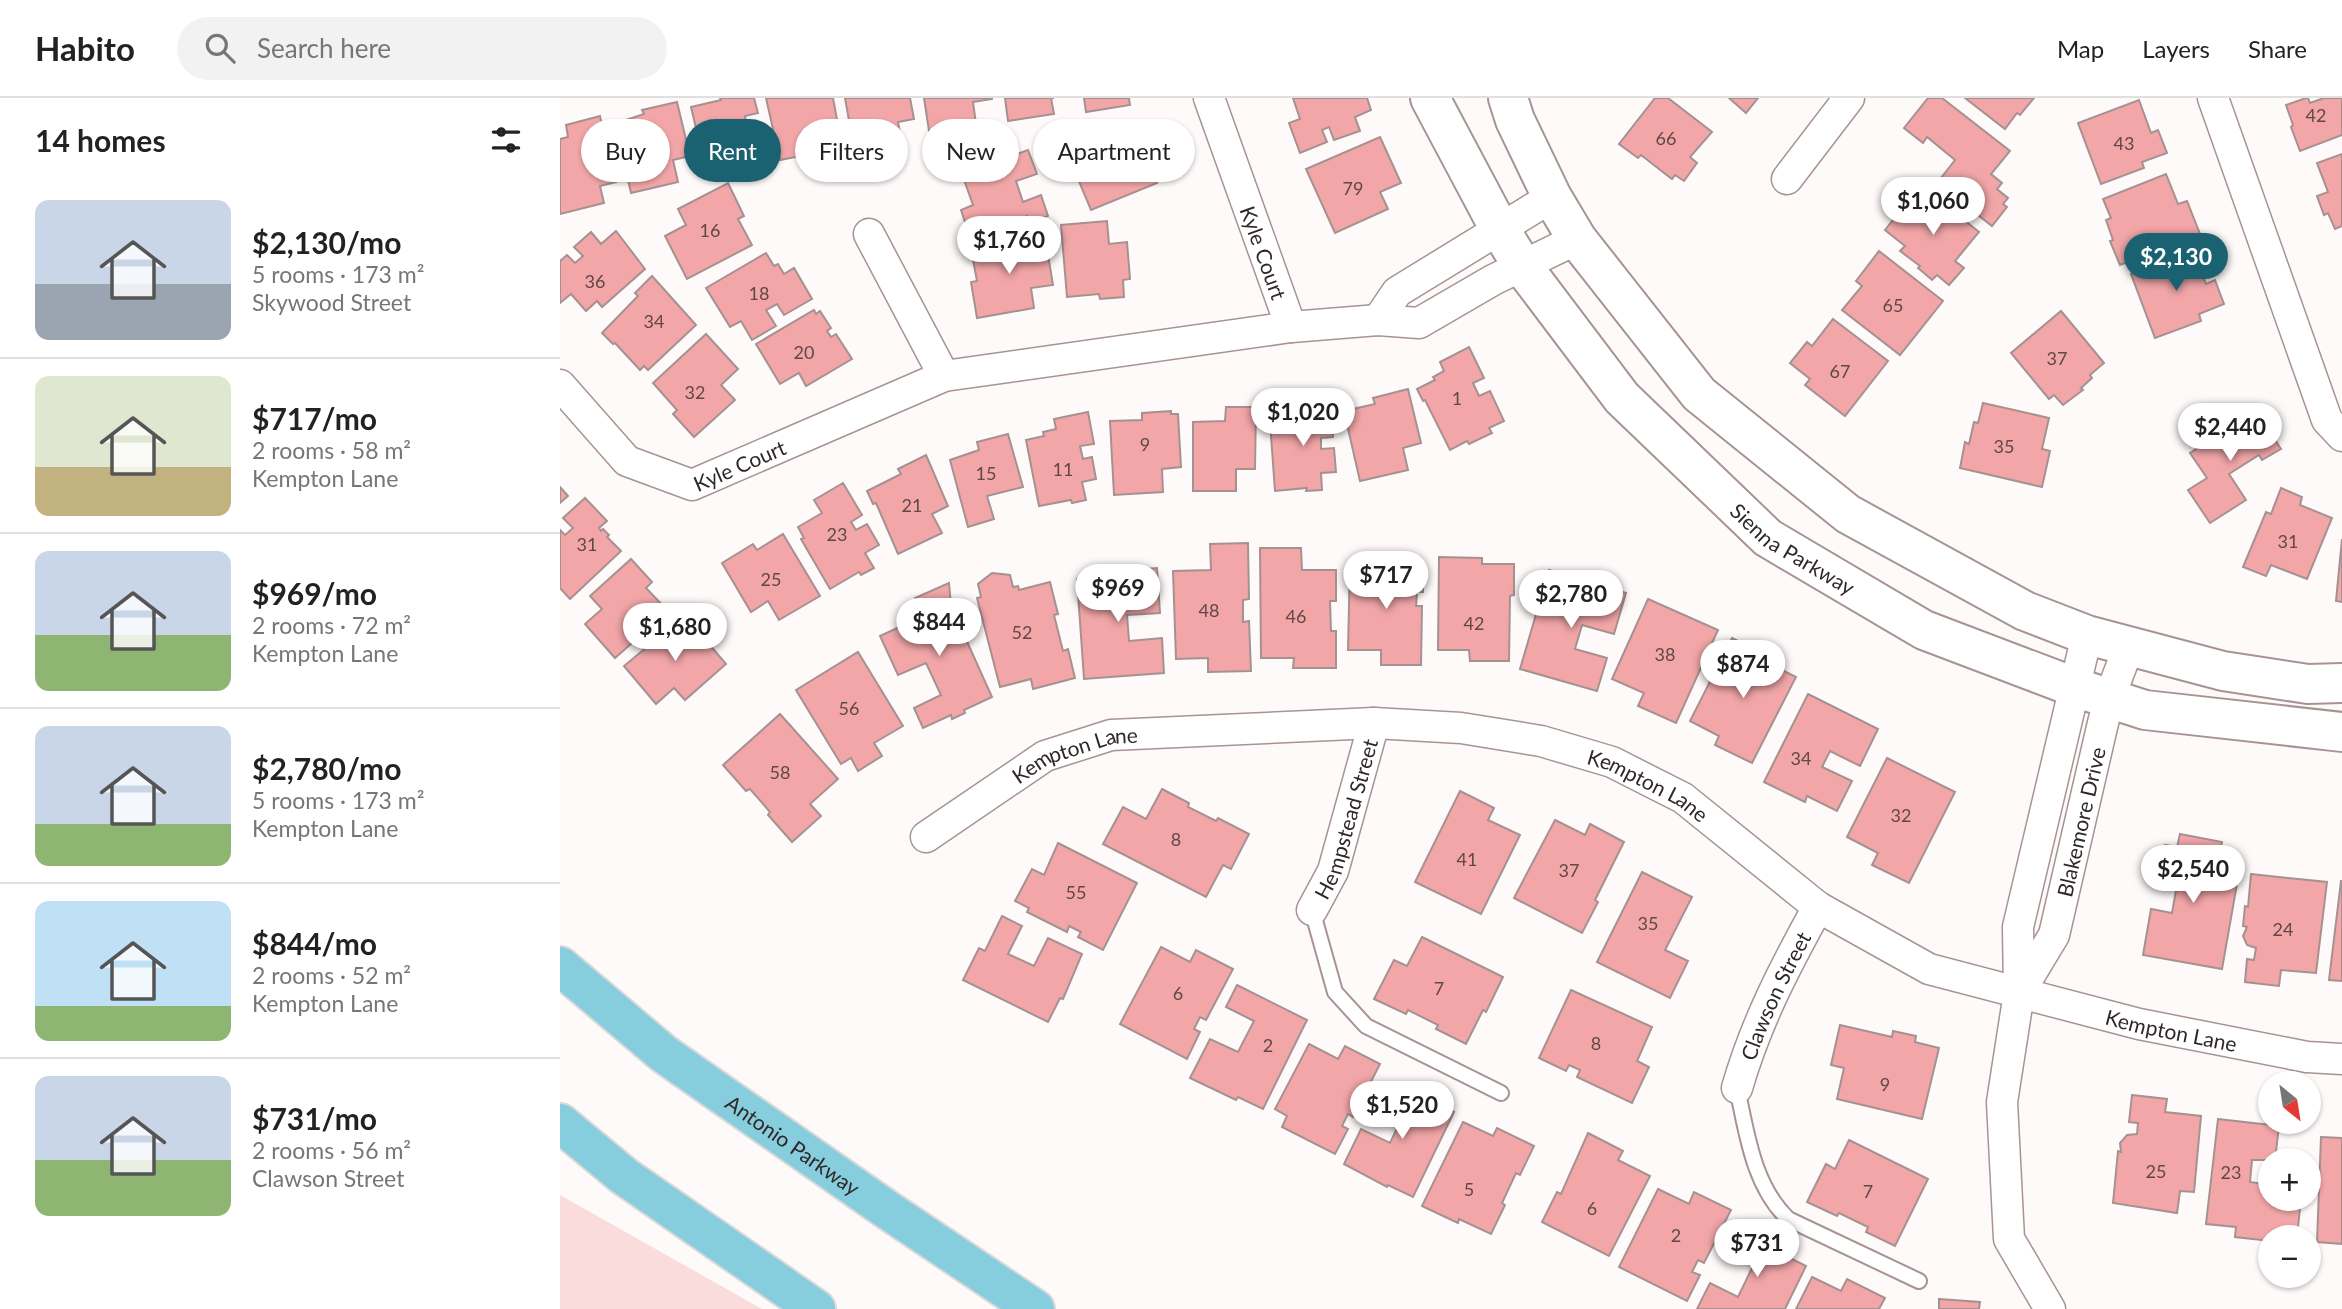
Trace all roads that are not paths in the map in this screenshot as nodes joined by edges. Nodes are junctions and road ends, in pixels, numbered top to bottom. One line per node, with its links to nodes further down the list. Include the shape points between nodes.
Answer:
1 (1209, 98): 13 (street, Kyle Court)
2 (1430, 98): 8 (main road, Sienna Parkway)
3 (1508, 98): 7 (main road)
4 (1849, 98): 6 (street)
5 (2213, 98): 16 (street, via 2327,420)
6 (1787, 179)
7 (1552, 197): 8 (street); 10 (main road)
8 (1499, 228): 11 (main road, Sienna Parkway); 12 (street, via 1397,292)
9 (869, 234): 14 (street)
10 (1577, 239): 11 (street, Kyle Court); 17 (main road, via 1699,394 1848,513 2025,611)
11 (1523, 267): 12 (street, Kyle Court, via 1419,323); 20 (main road, Sienna Parkway, via 1622,398 1768,538 1924,630)
12 (1378, 320): 13 (street, Kyle Court)
13 (1291, 327): 14 (street, Kyle Court)
14 (944, 376): 15 (street, Kyle Court, via 692,485 626,461)
15 (560, 385)
16 (2342, 436)
17 (2087, 635): 18 (main road); 20 (street, Blakemore Drive)
18 (2129, 646): 19 (main road, via 2223,671 2308,684); 20 (street, Blakemore Drive)
19 (2342, 683)
20 (2093, 693): 22 (main road, Sienna Parkway, via 2145,710); 27 (street, Blakemore Drive, via 2018,927)
21 (1374, 723): 23 (street, Kempton Lane, via 1111,735 1045,756); 24 (street, Kempton Lane, via 1461,728 1541,741 1612,762 1683,798); 25 (street, Hempstead Street, via 1333,871)
22 (2342, 732)
23 (926, 837)
24 (1818, 907): 27 (street, Kempton Lane, via 1929,969); 29 (street, Clawson Street, via 1779,977 1749,1045)
25 (1312, 911): 30 (lane, via 1335,992 1366,1026)
26 (560, 966): 34 (main road, Antonio Parkway, via 664,1054)
27 (2019, 993): 28 (street, Kempton Lane, via 2140,1024); 35 (street, Blakemore Drive, via 2002,1102 2009,1239)
28 (2342, 1059)
29 (1737, 1088): 32 (lane, via 1750,1151 1776,1207 1788,1219)
30 (1500, 1093)
31 (560, 1124): 33 (main road, via 624,1176)
32 (1919, 1281)
33 (816, 1309)
34 (1035, 1309)
35 (2050, 1309)

